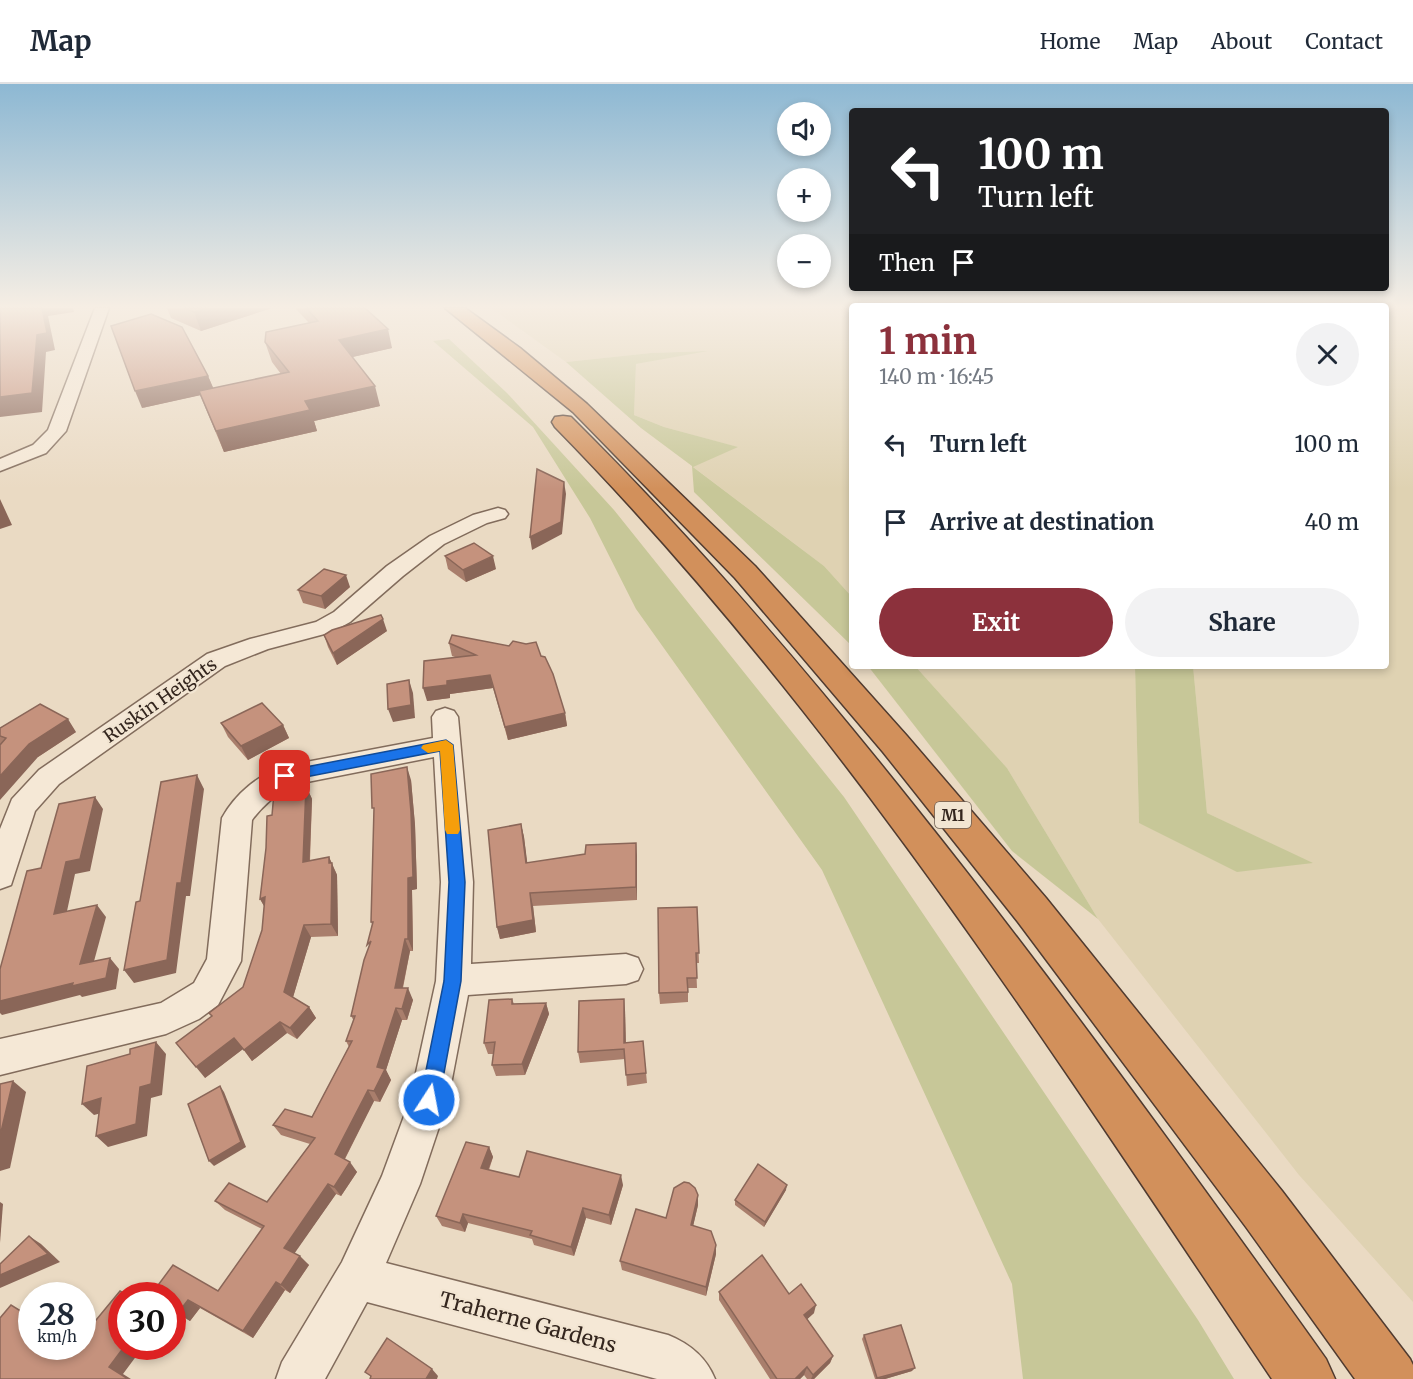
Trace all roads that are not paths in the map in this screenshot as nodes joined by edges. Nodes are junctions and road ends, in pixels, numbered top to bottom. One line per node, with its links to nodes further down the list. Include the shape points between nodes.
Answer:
1 (80, 368): 4 (street, via 52,439 38,451)
2 (502, 368): 13 (highway, M1, via 530,391 657,518 830,723 961,892 1135,1132)
3 (533, 368): 14 (highway, M1, via 652,477 752,580 895,744 1032,910 1257,1199)
4 (0, 465)
5 (498, 514): 6 (street, Ruskin Heights, via 436,540 342,617 324,627 216,660 49,777 22,807)
6 (0, 876)
7 (626, 969): 8 (street)
8 (453, 981): 9 (street, via 457,882 446,731 285,776 248,801 237,818 224,961 206,994 166,1018); 10 (street, via 429,1100 400,1184)
9 (0, 1057)
10 (357, 1277): 11 (street); 12 (street, Traherne Gardens, via 668,1358)
11 (299, 1379)
12 (692, 1379)
13 (1306, 1379)
14 (1390, 1379)

